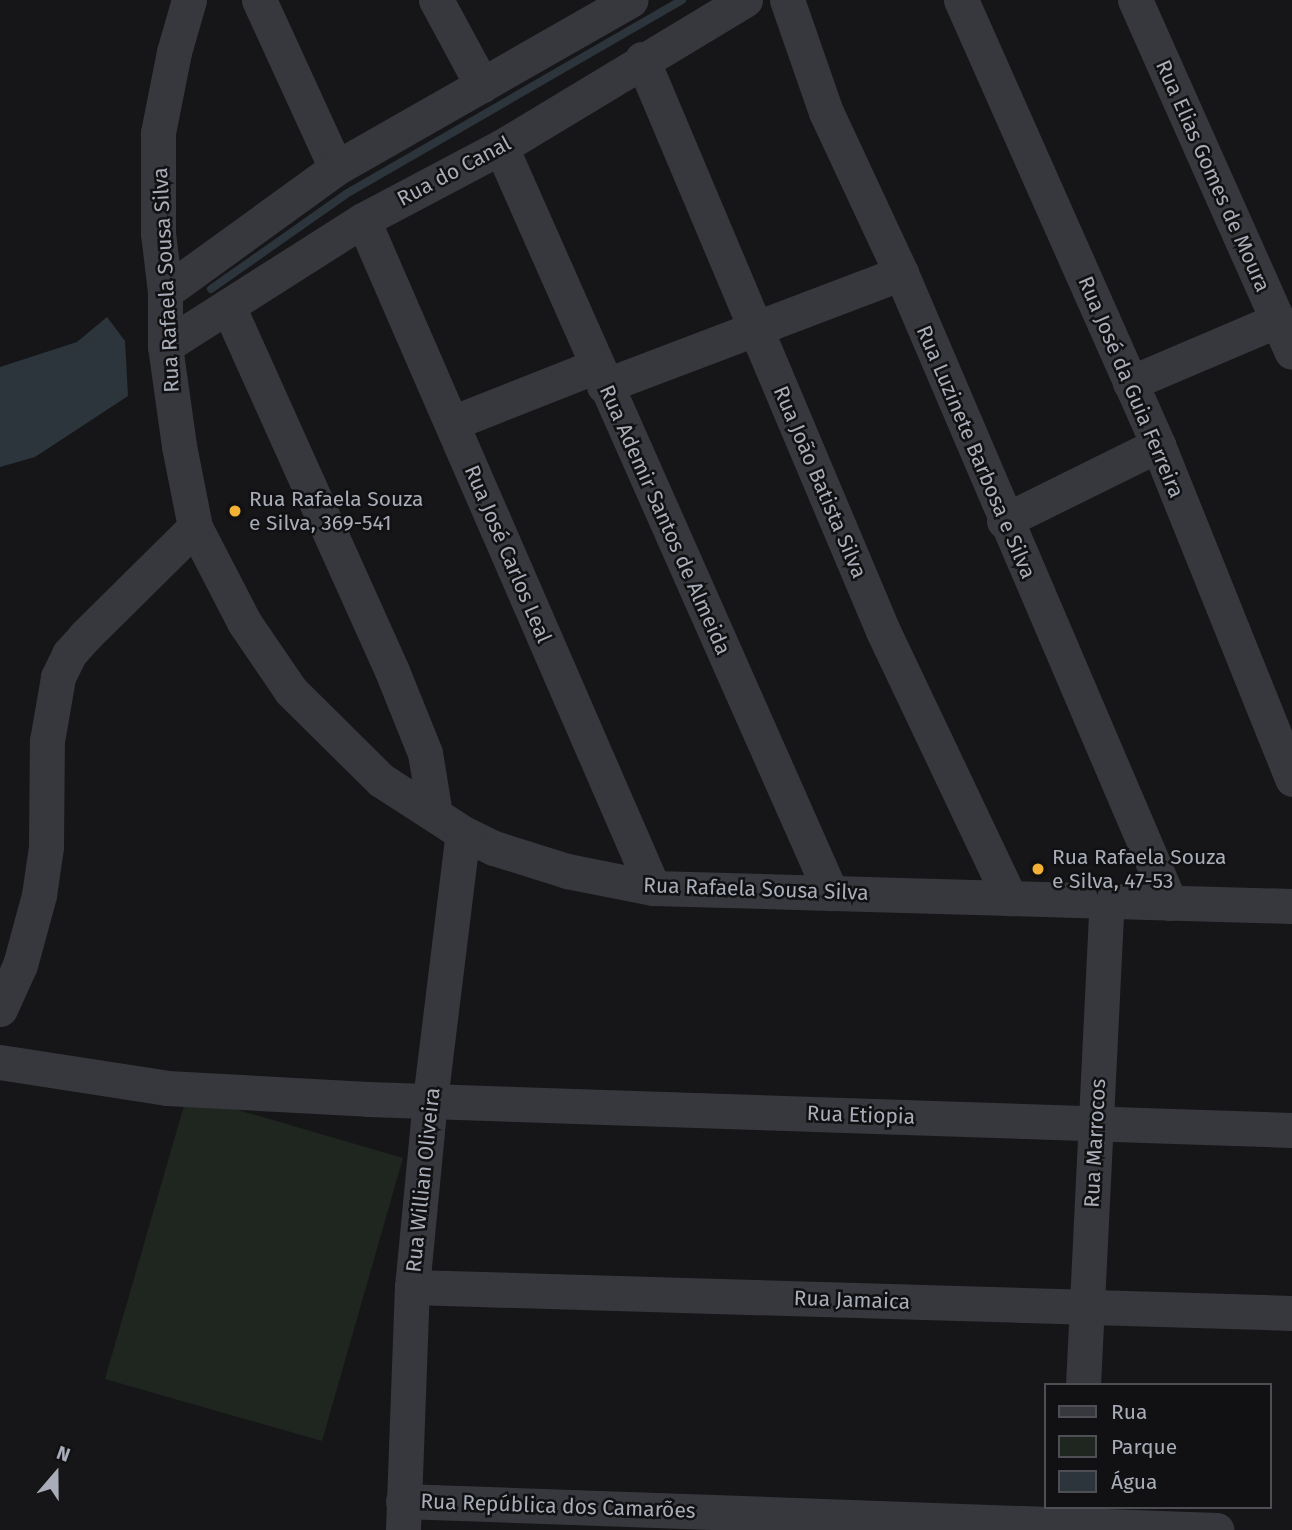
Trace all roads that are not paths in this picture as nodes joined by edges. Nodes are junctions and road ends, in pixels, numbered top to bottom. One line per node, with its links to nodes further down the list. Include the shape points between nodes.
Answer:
1 (190, 0): 15 (street, Rua Rafaela Sousa Silva, via 174,51 158,133 158,233)
2 (259, 0): 12 (street)
3 (436, 0): 10 (street)
4 (745, 0): 9 (street, Rua do Canal)
5 (787, 0): 14 (street, Rua Luzinete Barbosa e Silva, via 826,112)
6 (961, 0): 22 (street, Rua José da Guia Ferreira)
7 (1135, 0): 17 (street, Rua Elias Gomes de Moura)
8 (620, 3): 10 (street)
9 (642, 59): 11 (street, Rua do Canal); 18 (street, Rua João Batista Silva)
10 (482, 85): 12 (street)
11 (501, 147): 13 (street, Rua do Canal); 21 (street, Rua Ademir Santos de Almeida)
12 (337, 168): 15 (street)
13 (363, 220): 16 (street, Rua do Canal); 23 (street, Rua José Carlos Leal)
14 (901, 273): 18 (street); 25 (street, Rua Luzinete Barbosa e Silva)
15 (165, 292): 19 (street, Rua Rafaela Sousa Silva)
16 (228, 306): 19 (street, Rua do Canal); 28 (street, Rua Willian Oliveira, via 392,671)
17 (1278, 320): 20 (street, Rua Elias Gomes de Moura); 22 (street)
18 (756, 328): 21 (street); 31 (street, Rua João Batista Silva, via 883,631)
19 (165, 346): 26 (street, Rua Rafaela Sousa Silva)
20 (1292, 352)
21 (600, 376): 23 (street); 30 (street, Rua Ademir Santos de Almeida)
22 (1130, 383): 24 (street, Rua José da Guia Ferreira)
23 (452, 423): 29 (street, Rua José Carlos Leal)
24 (1158, 445): 25 (street); 27 (street, Rua José da Guia Ferreira)
25 (1004, 521): 33 (street, Rua Luzinete Barbosa e Silva)
26 (195, 527): 28 (street, Rua Rafaela Sousa Silva, via 244,622 291,691 381,780); 35 (street, via 77,645 58,677 47,741 46,847 39,895 20,965)
27 (1292, 779)
28 (449, 823): 29 (street, Rua Rafaela Sousa Silva, via 494,848 567,871); 37 (street, Rua Willian Oliveira)
29 (653, 888): 30 (street, Rua Rafaela Sousa Silva)
30 (831, 893): 31 (street, Rua Rafaela Sousa Silva)
31 (1010, 898): 32 (street, Rua Rafaela Sousa Silva)
32 (1107, 901): 33 (street, Rua Rafaela Sousa Silva); 38 (street, Rua Marrocos)
33 (1170, 903): 34 (street, Rua Rafaela Sousa Silva)
34 (1292, 906)
35 (0, 1009)
36 (0, 1062): 37 (street, Rua Etiopia, via 167,1088)
37 (430, 1100): 38 (street, Rua Etiopia); 40 (street, Rua Willian Oliveira)
38 (1096, 1122): 39 (street, Rua Etiopia); 41 (street, Rua Marrocos)
39 (1292, 1130)
40 (412, 1287): 41 (street, Rua Jamaica); 44 (street, Rua Willian Oliveira)
41 (1087, 1306): 42 (street, Rua Jamaica); 43 (street, Rua Marrocos)
42 (1292, 1313)
43 (1083, 1383)
44 (403, 1515): 45 (street, Rua República dos Camarões)
45 (1077, 1521): 46 (street, Rua República dos Camarões)
46 (1216, 1530)

